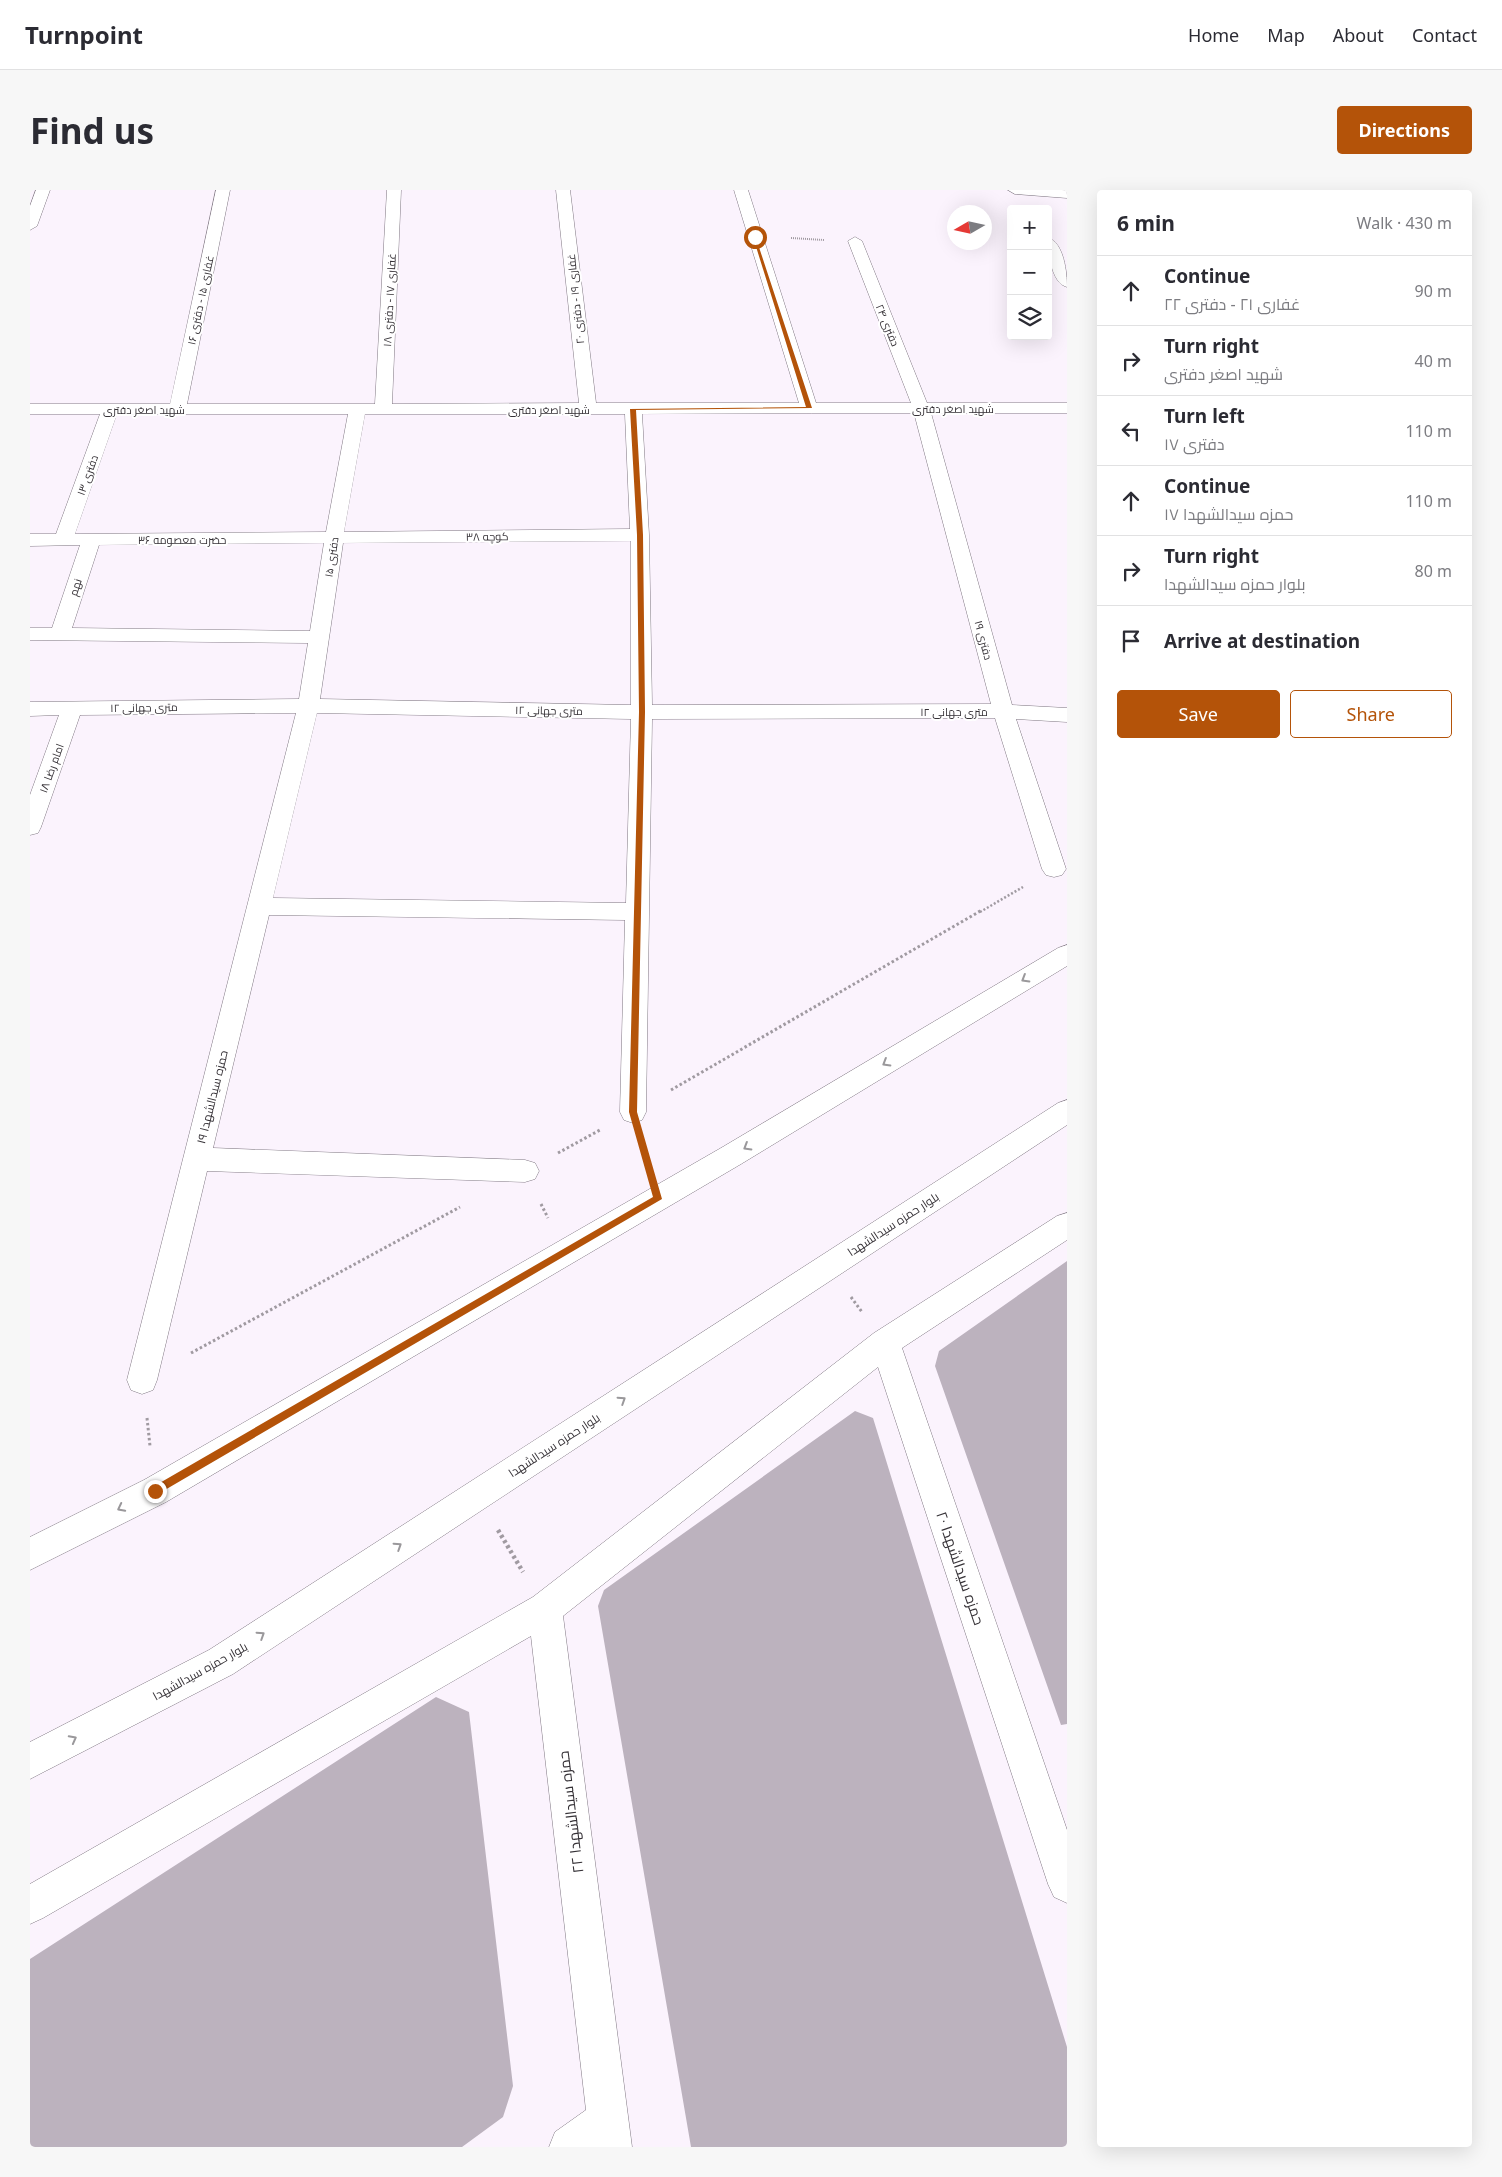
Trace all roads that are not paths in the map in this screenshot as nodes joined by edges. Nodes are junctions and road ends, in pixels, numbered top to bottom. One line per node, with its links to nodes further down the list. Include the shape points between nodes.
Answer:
1 (43, 190): 10 (street)
2 (223, 190): 18 (street, غفاری ۱۵ - دفتری ۱۶)
3 (394, 190): 20 (street, غفاری ۱۷ - دفتری ۱۸)
4 (563, 190): 21 (street, غفاری ۱۹ - دفتری ۲۰)
5 (741, 190): 14 (street)
6 (1015, 190): 7 (street)
7 (1024, 191): 8 (street); 9 (street)
8 (1067, 194)
9 (1030, 205)
10 (30, 226)
11 (854, 241): 15 (street, دفتری ۲۴)
12 (1052, 250): 13 (street)
13 (1067, 282)
14 (809, 408): 15 (street, شهید اصغر دفتری); 22 (street, شهید اصغر دفتری)
15 (920, 408): 16 (street, شهید اصغر دفتری); 35 (street, دفتری ۱۹)
16 (1067, 408)
17 (110, 409): 18 (street, شهید اصغر دفتری); 23 (street, شهید اصغر دفتری); 27 (street, دفتری ۱۳)
18 (177, 409): 19 (street, شهید اصغر دفتری)
19 (357, 409): 20 (street, شهید اصغر دفتری); 25 (street, دفتری ۱۵)
20 (383, 409): 21 (street, شهید اصغر دفتری)
21 (588, 409): 22 (street, شهید اصغر دفتری)
22 (633, 409): 24 (street)
23 (30, 410)
24 (640, 535): 25 (street, کوچه ۳۸); 36 (street)
25 (334, 538): 28 (street, حضرت معصومه ۳۶); 31 (street, دفتری ۱۵)
26 (30, 540): 27 (street, حضرت معصومه ۳۶)
27 (63, 540): 28 (street, حضرت معصومه ۳۶)
28 (91, 540): 30 (street, نهم)
29 (30, 634): 30 (street)
30 (60, 634): 31 (street)
31 (318, 637): 32 (street, دفتری ۱۵)
32 (308, 706): 33 (street, ۱۲ متری جهانی); 36 (street, ۱۲ متری جهانی); 40 (street, حمزه سیدالشهدا ۱۹)
33 (72, 708): 34 (street, ۱۲ متری جهانی); 38 (street, امام رضا ۱۸)
34 (30, 709)
35 (1003, 711): 36 (street, ۱۲ متری جهانی); 37 (street, ۱۲ متری جهانی); 39 (street, دفتری ۱۹)
36 (642, 712): 41 (street)
37 (1067, 715)
38 (30, 827)
39 (1054, 869)
40 (259, 906): 41 (street); 45 (street, حمزه سیدالشهدا ۱۹)
41 (637, 912): 44 (street)
42 (1067, 954): 50 (street, one-way to 50, via 658,1199 155,1491)
43 (1067, 1111): 52 (street, بلوار حمزه سیدالشهدا, one-way to 43, via 221,1662)
44 (633, 1112)
45 (196, 1159): 46 (street); 49 (street, حمزه سیدالشهدا ۱۹)
46 (525, 1171)
47 (1067, 1225): 48 (street)
48 (884, 1343): 51 (street); 53 (street, حمزه سیدالشهدا ۲۰)
49 (142, 1380)
50 (30, 1554)
51 (545, 1609): 54 (street); 55 (street, حمزه سیدالشهدا ۲۲)
52 (30, 1761)
53 (1067, 1884)
54 (30, 1905)
55 (610, 2133): 56 (street)
56 (570, 2147)

